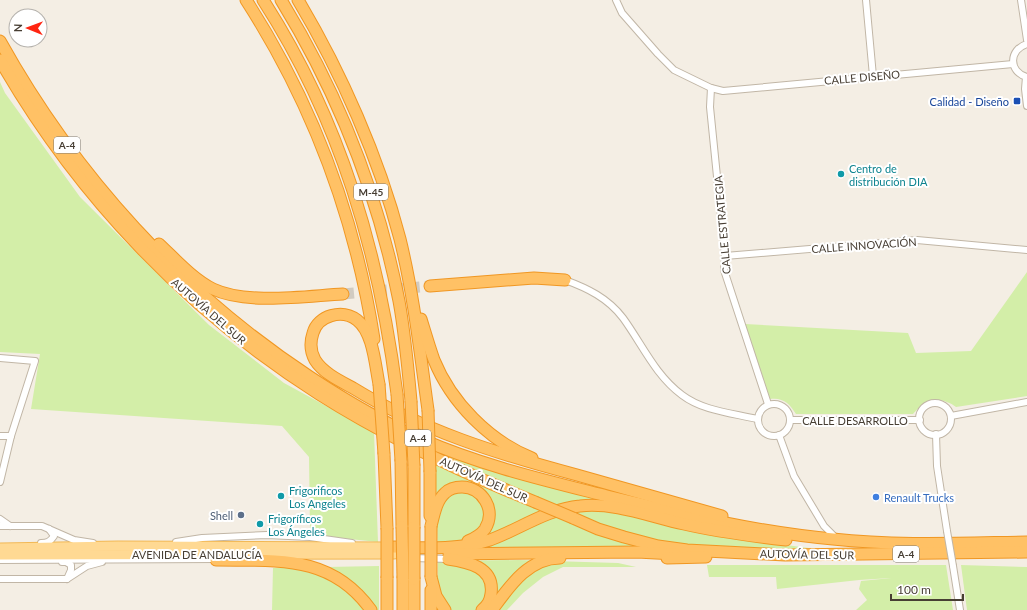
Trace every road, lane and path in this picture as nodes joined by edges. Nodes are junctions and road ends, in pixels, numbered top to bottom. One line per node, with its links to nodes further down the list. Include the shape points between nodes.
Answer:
1 (246, 0): 27 (highway, via 303,102 338,190 369,306)
2 (257, 0): 14 (highway)
3 (263, 0): 14 (highway, M-45)
4 (281, 0): 68 (highway, M-45, bridge, via 329,87 360,160 371,192 399,301 406,345 414,466 414,527)
5 (298, 0): 23 (highway, via 316,30 352,104 372,154 399,238)
6 (616, 0): 17 (street, CALLE DISEÑO, via 622,13 674,70)
7 (866, 0): 15 (street)
8 (1021, 0): 9 (street)
9 (1027, 40)
10 (0, 41): 19 (highway, AUTOVÍA DEL SUR / A-4, via 39,106)
11 (1027, 44): 13 (street, via 1018,48)
12 (0, 60): 59 (highway, AUTOVÍA DEL SUR / A-4, bridge, via 52,142 96,199 145,253 227,327 318,394 373,426 442,460 598,529 658,546 686,550)
13 (1013, 64): 15 (street, CALLE DISEÑO); 16 (street, via 1018,72)
14 (302, 69): 68 (highway, M-45, bridge, via 341,156 358,203 384,306 397,394 402,527)
15 (873, 76): 17 (street, CALLE DISEÑO, via 723,91)
16 (1026, 77): 18 (street)
17 (711, 88): 21 (street, CALLE ESTRATEGIA, via 710,107)
18 (1027, 106)
19 (96, 182): 25 (highway, via 154,239 200,281 213,289 227,294 262,298); 45 (highway, AUTOVÍA DEL SUR / A-4, via 147,242 228,317 286,361 389,424 453,452 527,475 724,523)
20 (1027, 250): 21 (street, CALLE INNOVACIÓN, via 917,240)
21 (725, 256): 29 (street, CALLE ESTRATEGIA, via 724,270)
22 (565, 280): 24 (highway, via 534,278); 31 (street, via 588,289 607,301 622,317 666,381 683,396 708,408)
23 (409, 281): 38 (highway, via 435,360 460,403 496,438 527,456); 43 (highway, bridge, via 428,410)
24 (430, 286)
25 (343, 294)
26 (0, 358): 37 (street, via 35,361)
27 (380, 384): 38 (highway, via 368,332 361,323 341,314 322,320 314,329 310,341 311,351 314,359 329,374 368,398 439,432); 72 (highway, bridge, via 387,528)
28 (1027, 402): 30 (street)
29 (768, 404): 31 (street, via 762,407); 32 (street, via 785,407)
30 (951, 416): 33 (street, via 942,404 931,403 923,410); 34 (street, via 946,431)
31 (757, 419): 35 (street, via 762,431)
32 (790, 420): 33 (street, CALLE DESARROLLO); 35 (street, via 788,428)
33 (920, 420): 34 (street, via 927,432)
34 (936, 434): 79 (street, bridge, via 937,472)
35 (779, 435): 46 (street, via 794,476 804,494 829,533)
36 (0, 436): 37 (street)
37 (11, 436): 39 (street)
38 (567, 473): 45 (highway, via 728,518 806,532)
39 (0, 482)
40 (0, 519): 42 (street)
41 (0, 525): 42 (street)
42 (10, 526): 44 (street)
43 (430, 526): 56 (highway, via 439,501 449,489 473,489 487,502 488,523 480,535 457,543 422,544); 67 (highway, bridge)
44 (48, 528): 49 (street, via 74,540); 51 (street, via 54,536 47,543)
45 (820, 538): 46 (highway, AUTOVÍA DEL SUR / A-4)
46 (838, 540): 50 (highway, AUTOVÍA DEL SUR / A-4)
47 (181, 542): 49 (street); 53 (street); 54 (street, via 202,538 267,535 310,537)
48 (1027, 542): 50 (highway, AUTOVÍA DEL SUR / A-4)
49 (98, 543): 52 (street)
50 (904, 543): 56 (highway, via 832,544 734,535 621,509 581,505 559,510 470,545)
51 (0, 544)
52 (118, 546): 53 (main road, AVENIDA DE ANDALUCÍA); 55 (main road, AVENIDA DE ANDALUCÍA)
53 (160, 546): 54 (main road, AVENIDA DE ANDALUCÍA)
54 (373, 546): 56 (main road, AVENIDA DE ANDALUCÍA)
55 (0, 548)
56 (394, 550): 58 (main road, AVENIDA DE ANDALUCÍA); 60 (highway, via 636,552)
57 (1027, 552): 59 (highway, AUTOVÍA DEL SUR / A-4)
58 (0, 555)
59 (785, 555): 60 (highway)
60 (724, 557): 61 (highway)
61 (554, 558): 63 (street, AVENIDA DE ANDALUCÍA); 78 (highway, via 532,566 522,574)
62 (110, 559): 65 (street, AVENIDA DE ANDALUCÍA); 66 (street, AVENIDA DE ANDALUCÍA); 70 (street, via 87,566)
63 (444, 559): 66 (street, AVENIDA DE ANDALUCÍA); 77 (highway, via 465,562 485,572 491,590 490,601)
64 (0, 560): 65 (street)
65 (39, 560): 70 (street, via 66,562 71,565)
66 (216, 560): 71 (highway, via 306,564 348,584 364,599)
67 (431, 577): 75 (highway); 76 (highway, via 436,596)
68 (408, 578): 73 (highway, M-45); 74 (highway, M-45)
69 (0, 579): 70 (street)
70 (68, 579)
71 (371, 610)
72 (387, 610)
73 (403, 610)
74 (414, 610)
75 (431, 610)
76 (445, 610)
77 (482, 610)
78 (492, 610)
79 (960, 610)

